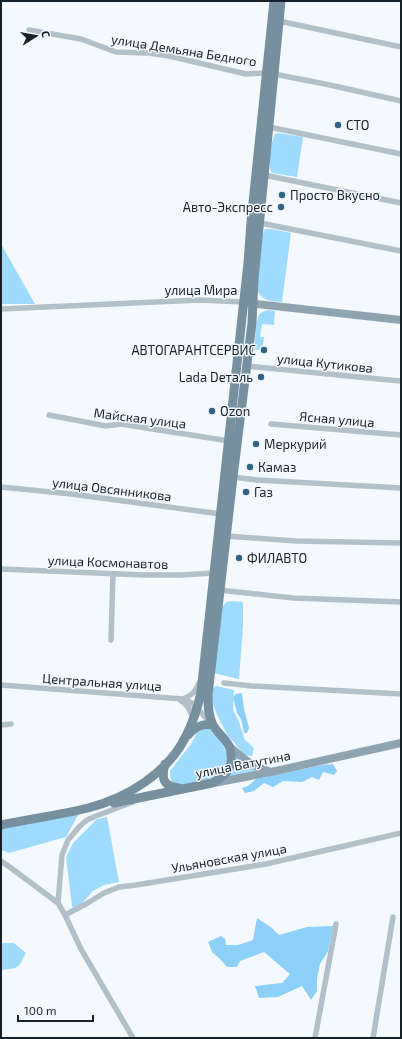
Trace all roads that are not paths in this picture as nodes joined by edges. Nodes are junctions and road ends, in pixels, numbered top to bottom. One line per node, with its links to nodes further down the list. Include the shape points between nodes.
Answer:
1 (274, 1): 6 (main road)
2 (281, 1): 3 (main road)
3 (279, 22): 5 (street); 6 (main road)
4 (29, 30): 6 (street, улица Демьяна Бедного, via 81,39 116,52 170,56 246,74)
5 (401, 47)
6 (270, 74): 7 (street, улица Демьяна Бедного); 8 (main road); 14 (main road)
7 (401, 101)
8 (269, 127): 9 (street); 10 (main road)
9 (401, 154)
10 (264, 175): 11 (street); 12 (main road)
11 (401, 203)
12 (260, 223): 13 (street); 15 (main road)
13 (401, 251)
14 (244, 302): 15 (main road, улица Мира); 16 (street, улица Мира, via 200,300); 23 (main road)
15 (253, 304): 17 (main road, улица Мира); 18 (main road)
16 (1, 309)
17 (401, 320)
18 (247, 366): 19 (street, улица Кутикова); 24 (main road)
19 (401, 380)
20 (49, 415): 23 (street, Майская улица, via 106,426 121,424)
21 (271, 424): 22 (street, Ясная улица)
22 (401, 435)
23 (229, 441): 27 (main road)
24 (233, 477): 26 (street); 28 (main road)
25 (1, 487): 27 (street, улица Овсянникова)
26 (401, 488)
27 (221, 514): 31 (main road)
28 (226, 536): 29 (street, via 296,541); 33 (main road)
29 (401, 543)
30 (1, 569): 32 (street, улица Космонавтов)
31 (214, 573): 32 (street, улица Космонавтов); 36 (main road)
32 (113, 574): 35 (street)
33 (219, 590): 34 (street, via 293,598); 46 (main road, via 208,695)
34 (401, 602)
35 (111, 640)
36 (202, 678): 41 (street, via 196,690); 42 (main road)
37 (224, 683): 39 (street)
38 (1, 685): 40 (street, Центральная улица)
39 (401, 694)
40 (176, 698): 41 (street, Центральная улица); 43 (street, via 187,705)
41 (183, 699): 42 (street, Центральная улица)
42 (198, 708): 43 (main road); 46 (street, Центральная улица)
43 (193, 721): 47 (main road)
44 (11, 724): 45 (street)
45 (1, 725)
46 (212, 725): 47 (main road, via 198,726); 49 (main road)
47 (186, 737): 50 (main road)
48 (401, 743): 51 (main road, улица Ватутина)
49 (229, 746): 51 (main road, via 248,763); 52 (main road, via 232,757 230,768 225,775)
50 (165, 764): 53 (main road, via 165,781 174,788); 55 (main road, via 141,785 111,800)
51 (271, 772): 52 (main road, улица Ватутина)
52 (212, 783): 53 (main road, улица Ватутина)
53 (183, 789): 54 (main road, улица Ватутина)
54 (145, 796): 55 (main road, улица Ватутина); 59 (street, via 87,820 68,840 62,854)
55 (89, 807): 56 (main road)
56 (1, 825)
57 (401, 833): 60 (street, Ульяновская улица, via 266,864 119,887)
58 (1, 861): 59 (street)
59 (58, 903): 60 (street)
60 (65, 915): 63 (street, via 81,949)
61 (393, 917): 65 (street)
62 (336, 924): 64 (street)
63 (132, 1038)
64 (315, 1038)
65 (373, 1038)

